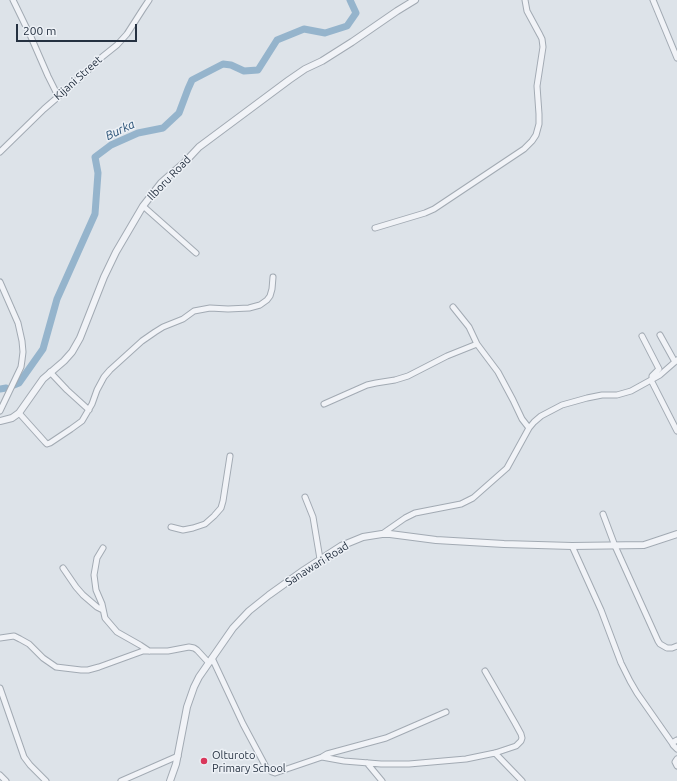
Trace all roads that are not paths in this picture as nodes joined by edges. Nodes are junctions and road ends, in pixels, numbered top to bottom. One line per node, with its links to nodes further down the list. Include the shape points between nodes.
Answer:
1 (13, 0): 7 (street)
2 (150, 0): 7 (street, Kijani Street, via 117,45)
3 (415, 0): 9 (street, Ilboru Road, via 322,61 305,69 216,134 170,175)
4 (525, 0): 10 (street, via 526,11 542,39 543,47 537,86 539,114 536,135 524,149 434,209)
5 (653, 0): 6 (street)
6 (677, 58)
7 (58, 96): 8 (street, Kijani Street)
8 (0, 152)
9 (143, 206): 11 (street); 19 (street, Ilboru Road, via 106,272 75,348)
10 (375, 228)
11 (196, 253)
12 (273, 277): 22 (street, via 270,296 260,305 194,311 142,341 104,377)
13 (0, 282): 23 (street, via 18,324 23,352 21,367)
14 (453, 307): 17 (street, via 469,327)
15 (660, 335): 18 (street)
16 (642, 336): 20 (street, via 659,369 652,376)
17 (477, 344): 21 (street, via 408,376 367,385); 26 (street, via 498,372)
18 (676, 361): 20 (street)
19 (50, 372): 22 (street); 24 (street, Ilboru Road, via 39,383)
20 (652, 380): 26 (street, via 618,395 602,395 562,405 541,416); 27 (street)
21 (324, 404)
22 (89, 410): 24 (street, via 82,421 56,440 46,444)
23 (0, 411)
24 (19, 413): 25 (street)
25 (0, 421)
26 (529, 428): 32 (street, via 507,468 473,498 450,507 415,513)
27 (677, 431)
28 (230, 456): 31 (street, via 221,508 205,524 183,530)
29 (305, 497): 37 (street, via 313,517)
30 (603, 514): 35 (street)
31 (171, 527)
32 (382, 534): 34 (street, Sanawari Road, via 496,544); 37 (street, Sanawari Road, via 341,546)
33 (677, 534): 35 (street, Sanawari Road, via 644,545)
34 (572, 546): 35 (street, Sanawari Road); 47 (street, via 630,681)
35 (615, 546): 41 (street, via 658,641 667,648)
36 (103, 548): 39 (street, via 97,558 94,575)
37 (320, 559): 43 (street, Sanawari Road, via 249,611 233,628)
38 (62, 568): 39 (street, via 83,595)
39 (103, 610): 42 (street, via 105,618 117,632)
40 (0, 638): 42 (street, via 14,636 29,644 56,667 81,670)
41 (677, 646)
42 (150, 651): 43 (street, via 191,647)
43 (211, 660): 50 (street, Sanawari Road, via 192,693); 51 (street, via 269,770 274,772)
44 (485, 671): 49 (street, via 522,738 516,746)
45 (0, 688): 57 (street, via 24,757)
46 (446, 712): 51 (street, via 386,738)
47 (674, 741): 48 (street, via 673,745)
48 (677, 749)
49 (495, 753): 53 (street, via 432,762); 61 (street)
50 (178, 756): 58 (street); 59 (street, Sanawari Road)
51 (322, 757): 53 (street)
52 (677, 759): 54 (street)
53 (366, 763): 60 (street)
54 (677, 766)
55 (0, 775): 56 (street)
56 (6, 781)
57 (46, 781)
58 (121, 781)
59 (170, 781)
60 (382, 781)
61 (522, 781)

